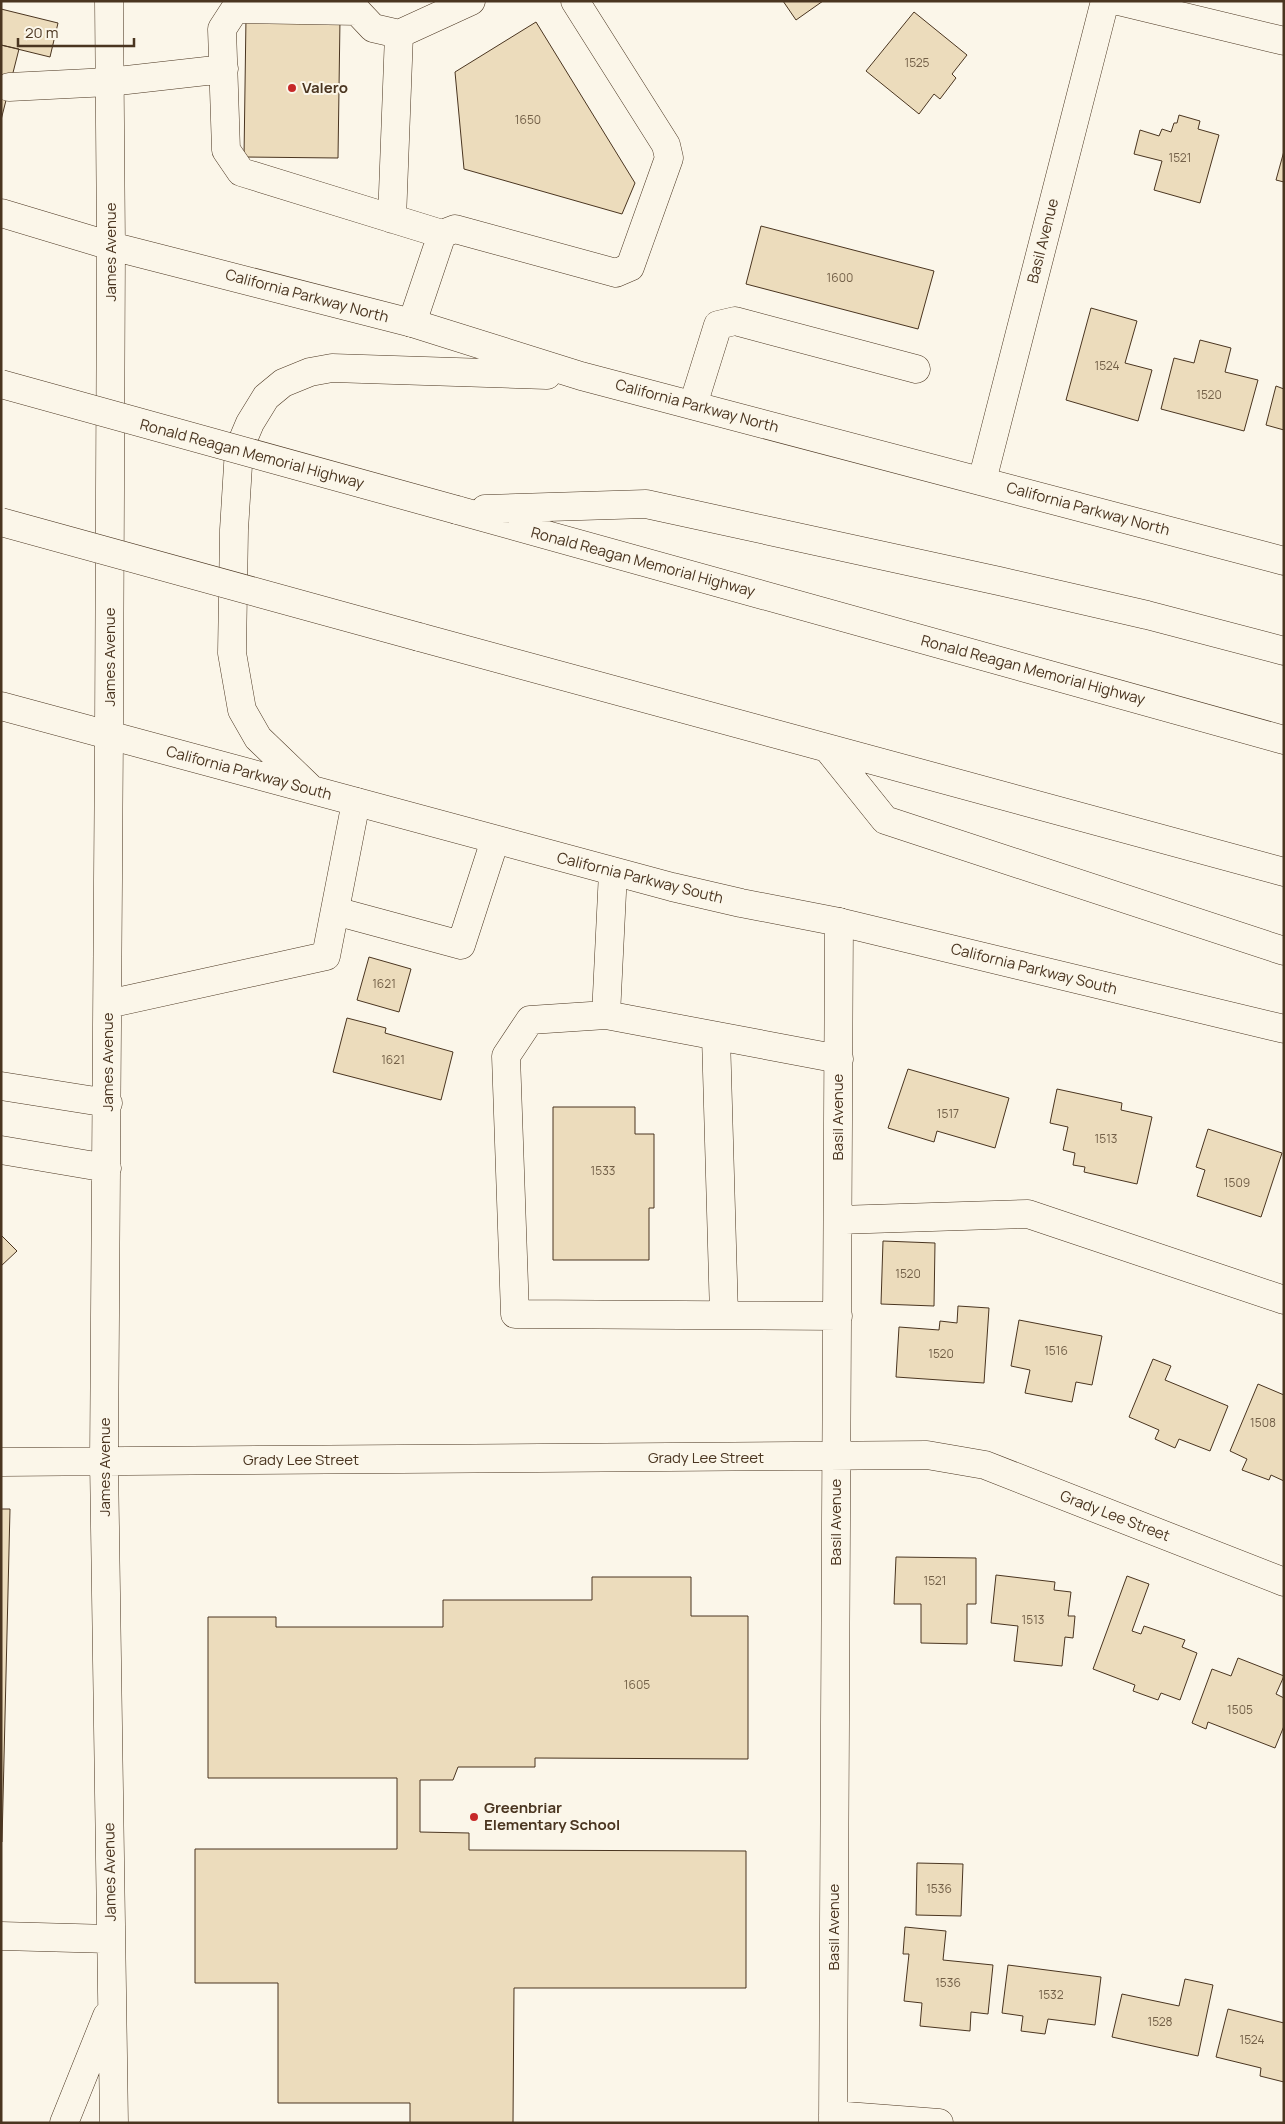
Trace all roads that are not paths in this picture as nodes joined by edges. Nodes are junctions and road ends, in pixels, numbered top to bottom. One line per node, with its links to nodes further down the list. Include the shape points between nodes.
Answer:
1 (109, 1): 9 (main road, James Avenue)
2 (471, 1): 6 (main road)
3 (575, 1): 13 (main road, via 666,145 669,158 630,267 616,273 456,228)
4 (1105, 1): 20 (main road, Basil Avenue)
5 (1118, 1): 7 (main road)
6 (399, 34): 8 (main road, via 373,28 357,11 235,9 222,29); 12 (main road)
7 (1284, 41)
8 (224, 69): 9 (main road); 12 (main road, via 226,150 241,172)
9 (109, 82): 10 (main road); 14 (main road, James Avenue)
10 (9, 87)
11 (1, 213): 14 (main road, California Parkway North)
12 (392, 219): 13 (main road)
13 (442, 234): 15 (main road)
14 (111, 246): 15 (main road, California Parkway North); 26 (main road, James Avenue)
15 (412, 323): 17 (main road, California Parkway North)
16 (916, 369): 19 (main road, via 735,321 718,325)
17 (581, 376): 19 (main road, California Parkway North); 29 (main road, via 332,368 310,372 283,383 266,397 239,449 232,653 242,710 258,738)
18 (1, 384): 21 (main road, Ronald Reagan Memorial Highway, bridge)
19 (693, 405): 20 (main road, California Parkway North)
20 (982, 481): 23 (main road, California Parkway North)
21 (456, 510): 24 (main road, via 646,504 1018,585); 27 (main road, Ronald Reagan Memorial Highway)
22 (1, 522): 28 (main road, bridge)
23 (1284, 561)
24 (1284, 651)
25 (1, 706): 26 (main road, California Parkway South)
26 (109, 735): 29 (main road, California Parkway South); 37 (main road, James Avenue)
27 (1284, 740)
28 (828, 749): 33 (main road); 36 (main road, via 885,820)
29 (312, 790): 30 (main road, California Parkway South)
30 (356, 802): 31 (main road, California Parkway South); 34 (main road)
31 (495, 840): 32 (main road, California Parkway South); 34 (main road, via 462,945)
32 (612, 872): 35 (main road, California Parkway South, via 741,904); 38 (main road)
33 (1284, 872)
34 (335, 911): 37 (main road, via 326,956)
35 (839, 922): 39 (main road, California Parkway South); 41 (main road, Basil Avenue)
36 (1284, 951)
37 (108, 1004): 43 (main road, James Avenue)
38 (606, 1015): 40 (main road); 48 (main road, via 530,1020 506,1056 515,1314)
39 (1284, 1029)
40 (716, 1036): 41 (main road); 48 (main road)
41 (839, 1059): 46 (main road, Basil Avenue)
42 (1, 1086): 43 (main road)
43 (108, 1103): 45 (main road, James Avenue)
44 (1, 1150): 45 (main road)
45 (107, 1168): 51 (main road, James Avenue)
46 (838, 1220): 47 (main road, via 1028,1214); 49 (main road, Basil Avenue)
47 (1284, 1300)
48 (724, 1315): 49 (main road)
49 (838, 1316): 50 (main road, Basil Avenue)
50 (837, 1457): 51 (main road, Grady Lee Street); 53 (main road, Grady Lee Street, via 927,1455 986,1465); 57 (main road, Basil Avenue)
51 (104, 1461): 52 (main road, Grady Lee Street); 55 (main road, James Avenue)
52 (1, 1462)
53 (1284, 1582)
54 (1, 1936): 55 (main road)
55 (111, 1939): 56 (main road, James Avenue)
56 (112, 2003): 58 (main road); 59 (main road, James Avenue)
57 (833, 2119): 60 (main road)
58 (64, 2123)
59 (114, 2123)
60 (939, 2123)

